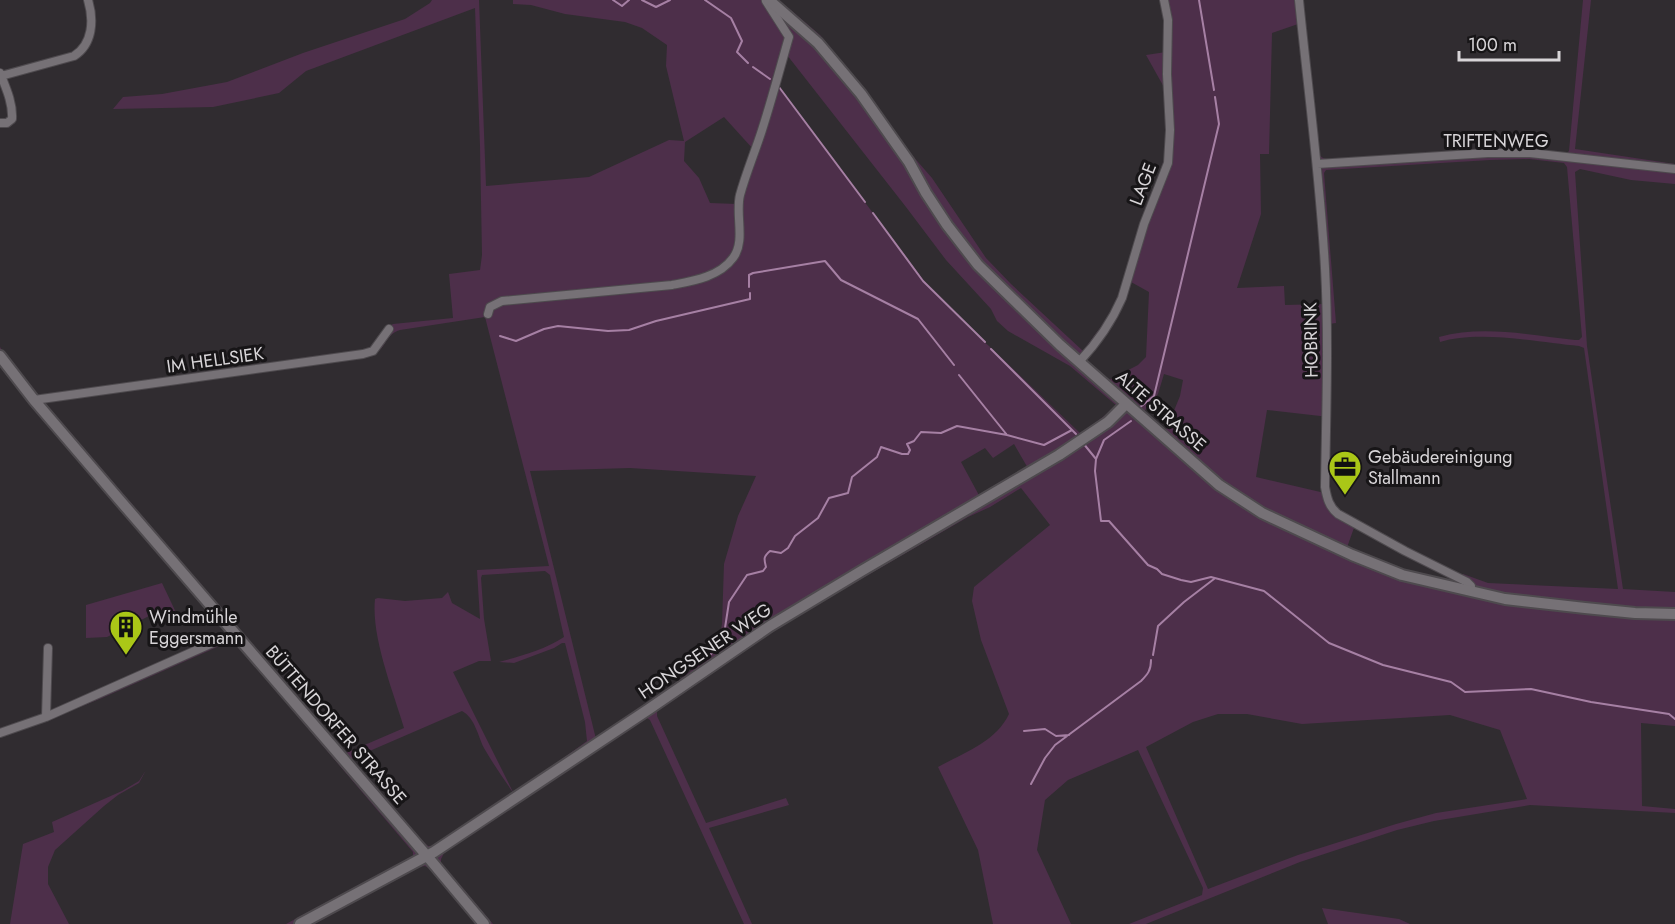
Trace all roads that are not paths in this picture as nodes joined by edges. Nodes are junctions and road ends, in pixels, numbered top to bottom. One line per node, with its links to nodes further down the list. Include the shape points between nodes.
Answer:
1 (88, 0): 5 (street, via 91,28 79,52)
2 (767, 0): 9 (street, ALTE STRASSE, via 789,37 739,198 739,248 734,258 697,281 502,301 490,307); 12 (street, ALTE STRASSE, via 818,43 855,87 978,265)
3 (1164, 0): 12 (street, LAGE, via 1168,20 1168,163 1143,224 1122,298 1091,350)
4 (1299, 2): 7 (street, HOBRINK)
5 (1, 74): 6 (street, via 13,113 7,123)
6 (0, 123)
7 (1317, 164): 8 (street, TRIFTENWEG, via 1530,153); 15 (street, HOBRINK, via 1325,268 1327,496 1338,514 1467,582)
8 (1675, 169)
9 (488, 314)
10 (389, 329): 13 (street, IM HELLSIEK, via 373,351 363,354)
11 (0, 356): 13 (street, BÜTTENDORFER STRASSE)
12 (1079, 362): 14 (street, ALTE STRASSE)
13 (34, 400): 17 (street, BÜTTENDORFER STRASSE)
14 (1126, 404): 15 (street, ALTE STRASSE, via 1219,485 1262,513 1402,575); 21 (street, HONGSENER WEG, via 1108,423 1059,455 770,626)
15 (1470, 591): 16 (street, ALTE STRASSE, via 1585,608)
16 (1675, 614)
17 (235, 633): 19 (street); 21 (street, BÜTTENDORFER STRASSE)
18 (48, 648): 19 (street)
19 (46, 717): 20 (street)
20 (0, 733)
21 (428, 856): 22 (street, HONGSENER WEG); 23 (street, BÜTTENDORFER STRASSE)
22 (300, 924)
23 (484, 924)

